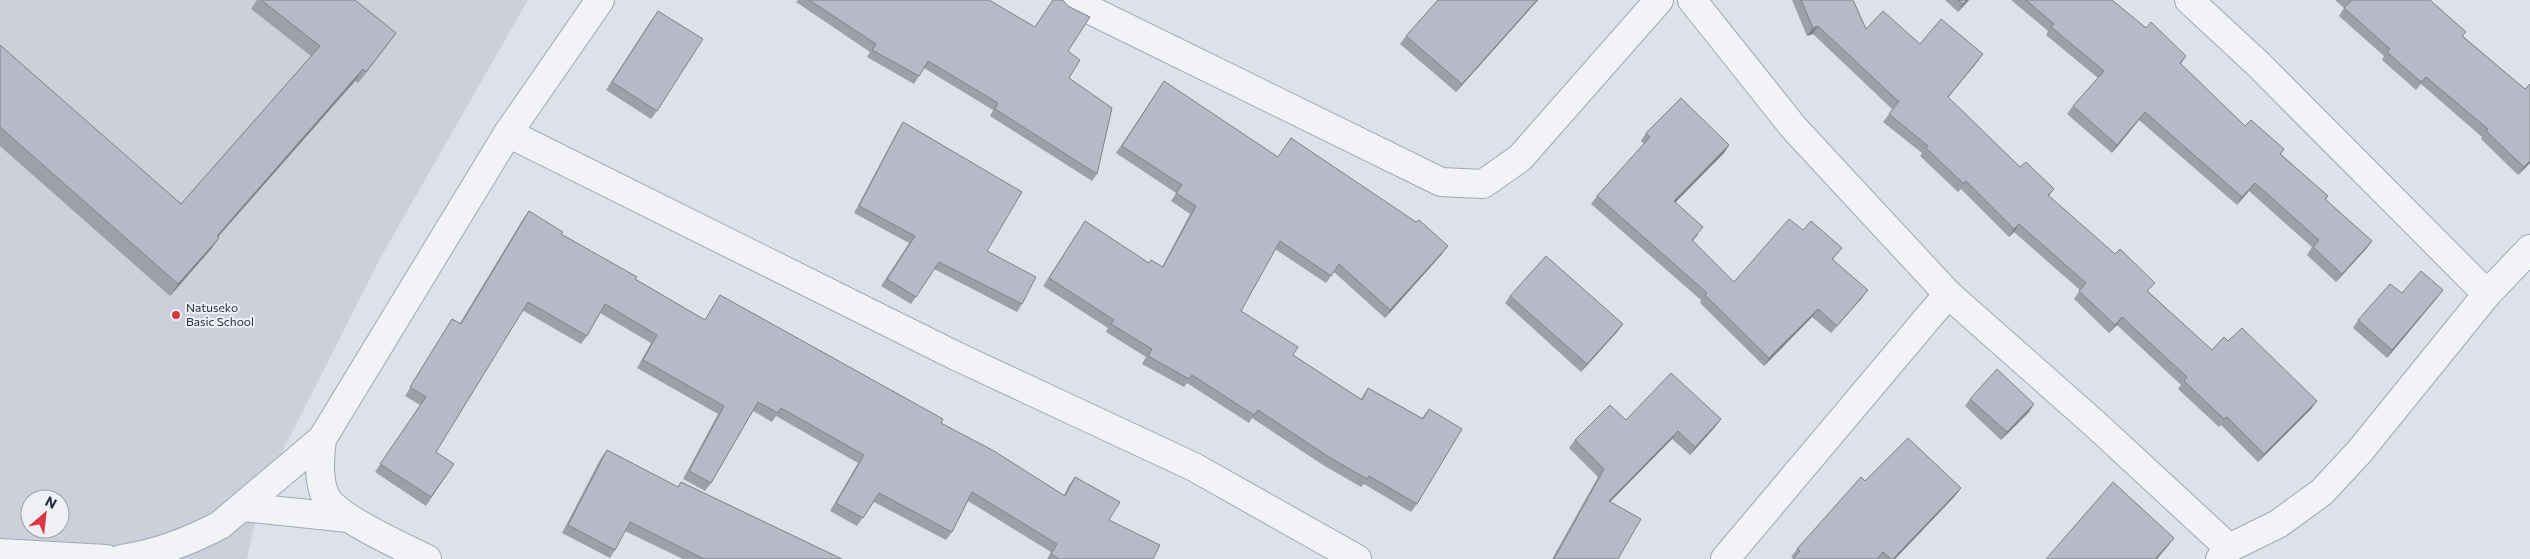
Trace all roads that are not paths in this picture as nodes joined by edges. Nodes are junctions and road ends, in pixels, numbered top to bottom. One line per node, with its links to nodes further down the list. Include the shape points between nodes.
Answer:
1 (600, 0): 6 (street)
2 (1070, 0): 3 (street, via 1441,182 1483,184 1520,158)
3 (1659, 0)
4 (1692, 0): 8 (street, via 1794,128)
5 (2189, 0): 9 (street, via 2265,71)
6 (508, 133): 10 (street); 18 (street, via 956,356 1194,467)
7 (2530, 249): 9 (street)
8 (1948, 294): 14 (street, via 2095,424); 19 (street)
9 (2487, 294): 14 (street, via 2322,492 2278,524)
10 (322, 439): 11 (street); 12 (street, via 320,467 324,495)
11 (242, 507): 12 (street); 16 (street, via 220,525 202,534 140,556)
12 (348, 518): 17 (street)
13 (0, 553): 15 (street)
14 (2224, 553)
15 (106, 559)
16 (121, 559)
17 (428, 559)
18 (1357, 559)
19 (1725, 559)

